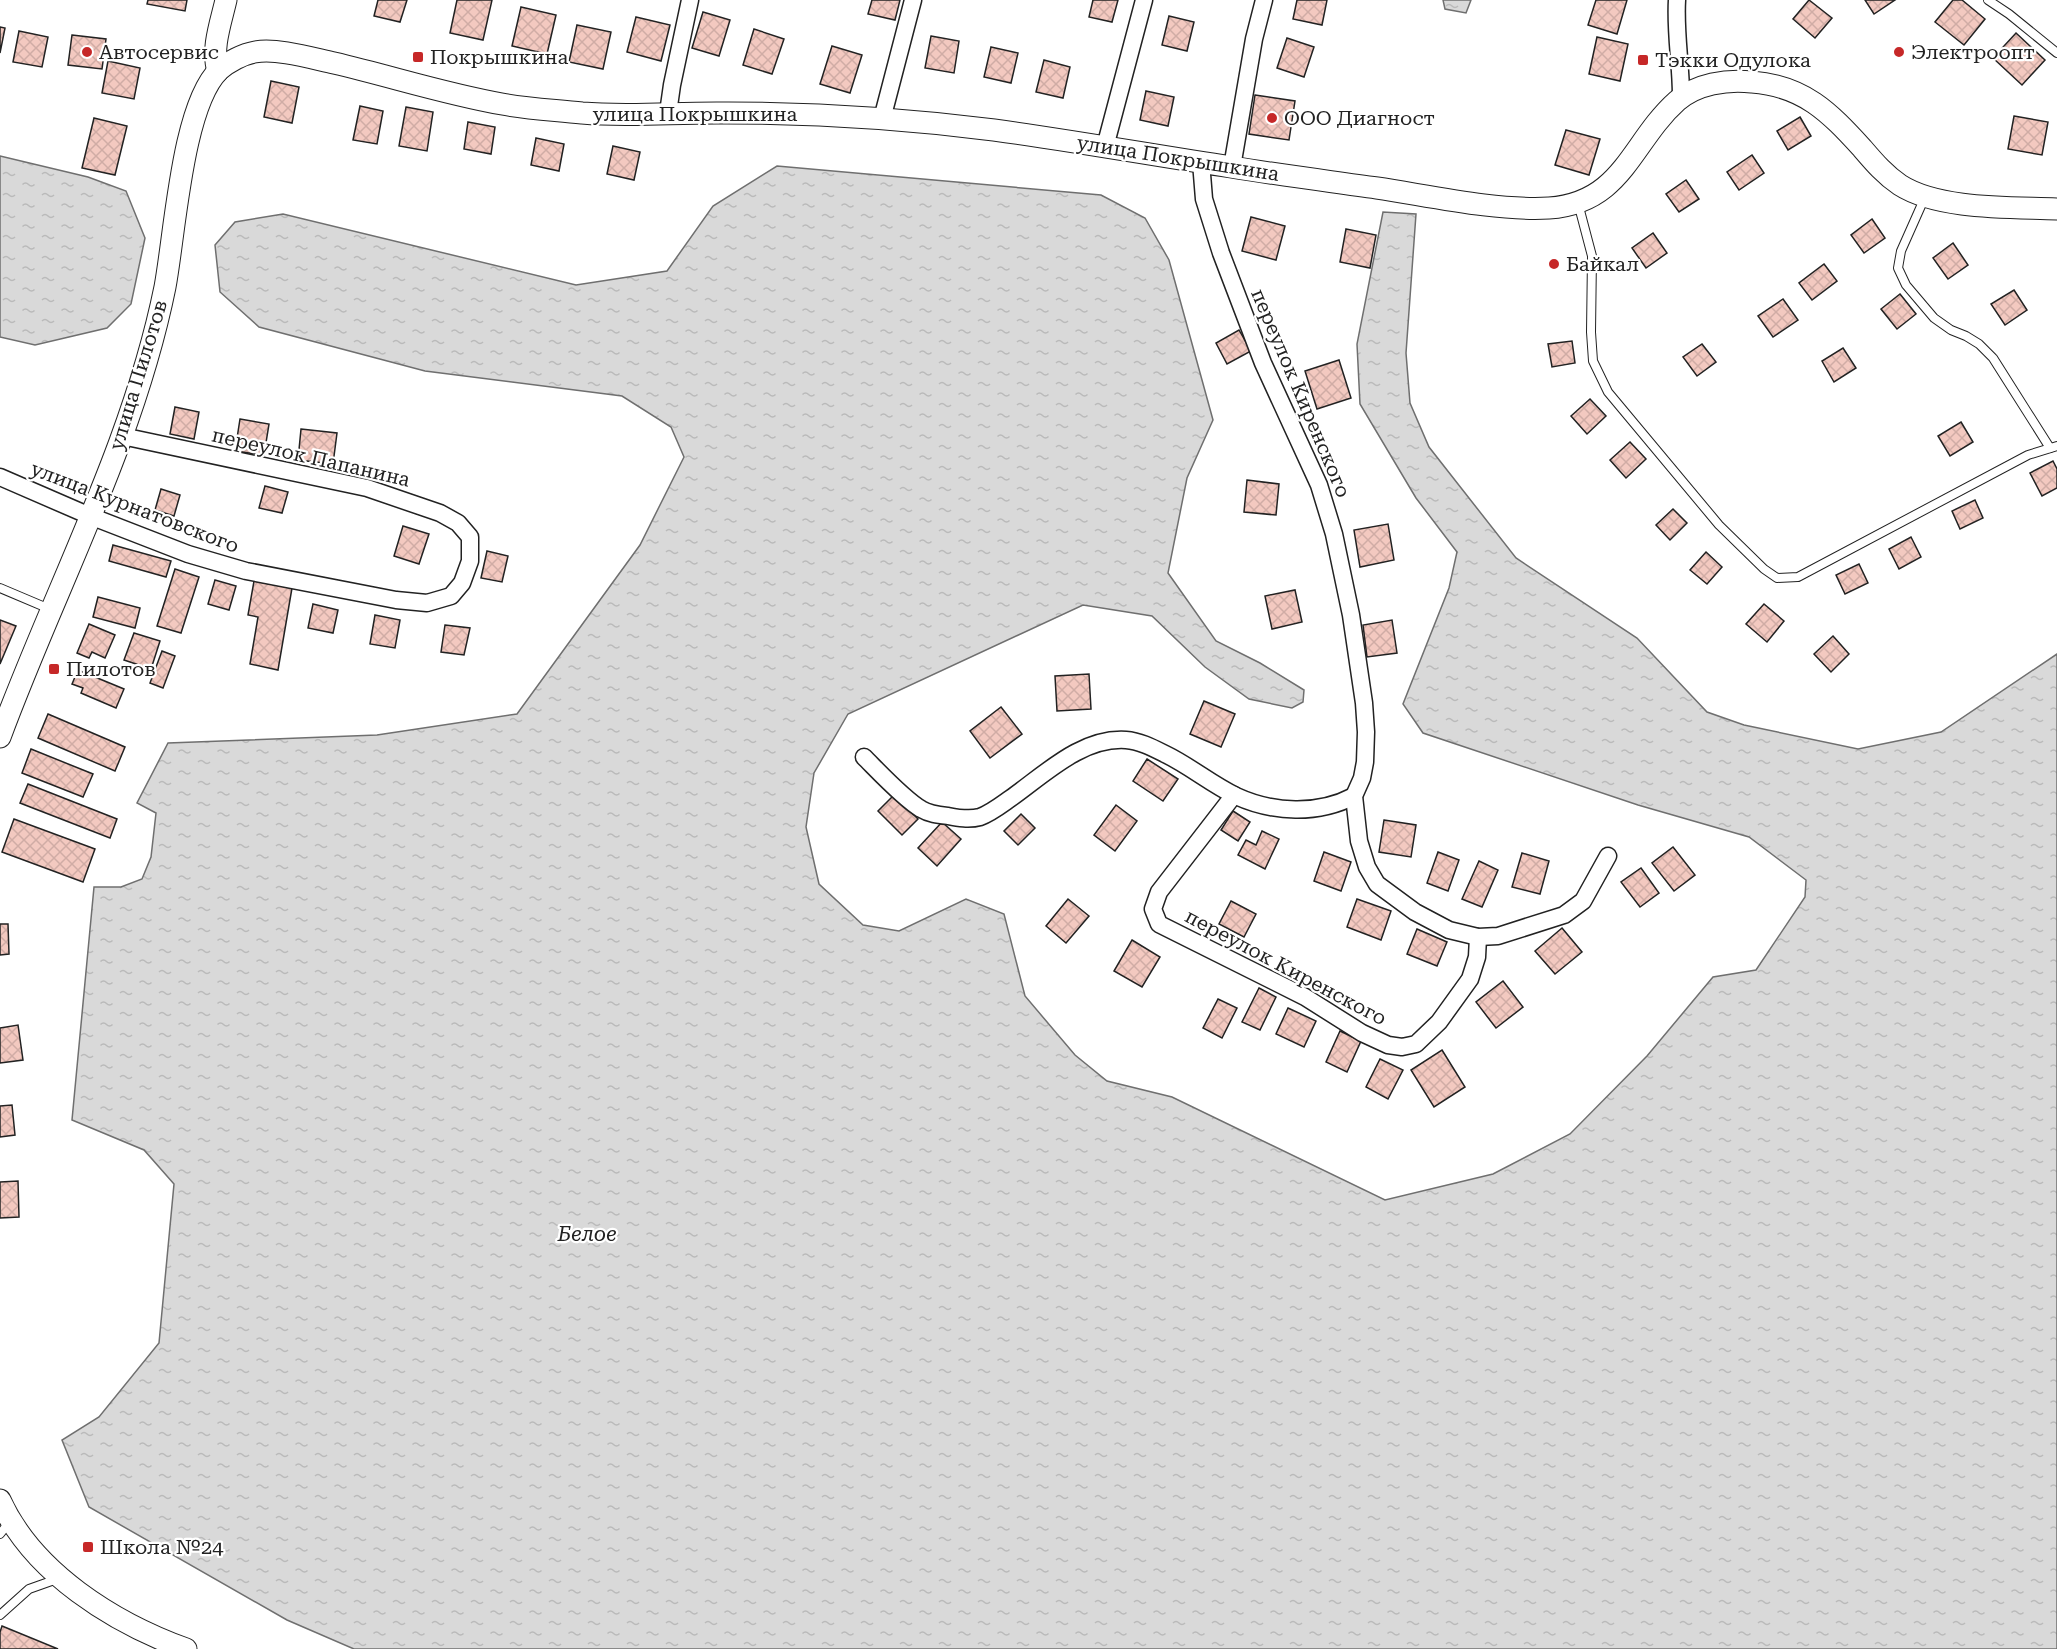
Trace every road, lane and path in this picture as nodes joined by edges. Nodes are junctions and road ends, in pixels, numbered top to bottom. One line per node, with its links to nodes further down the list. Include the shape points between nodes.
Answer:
1 (226, 0): 9 (street, via 216,46)
2 (690, 0): 11 (street)
3 (913, 0): 12 (street)
4 (1144, 0): 13 (street)
5 (1264, 0): 15 (street)
6 (1677, 0): 10 (street)
7 (1988, 0): 8 (lane)
8 (2057, 53)
9 (218, 71): 11 (street, улица Покрышкина, via 255,52 274,52 309,57 503,105 596,114); 19 (street, улица Пилотов, via 196,109 159,316)
10 (1681, 96): 16 (street, улица Покрышкина, via 1720,81 1753,82 1808,97 1831,114 1880,169 1903,188); 17 (street, улица Покрышкина, via 1623,170 1595,194)
11 (668, 113): 12 (street, улица Покрышкина)
12 (882, 119): 13 (street, улица Покрышкина)
13 (1105, 147): 14 (street, улица Покрышкина)
14 (1201, 162): 15 (street, улица Покрышкина); 29 (street, переулок Киренского, via 1204,199 1221,253 1263,363 1319,484 1334,534 1364,703 1365,762)
15 (1232, 167): 17 (street, улица Покрышкина, via 1505,207 1552,208)
16 (1925, 196): 18 (street, улица Покрышкина, via 1953,202); 20 (lane, via 1901,251 1899,268 1906,285 1934,318 1979,344 1993,358)
17 (1578, 202): 20 (lane, via 1592,256 1593,361 1603,383 1719,525 1777,578 1798,578 2028,455)
18 (2057, 209)
19 (122, 436): 22 (street, улица Пилотов); 23 (street, переулок Папанина, via 367,488 440,513 458,523 470,537 470,561)
20 (2053, 447)
21 (0, 477): 22 (street, улица Курнатовского)
22 (90, 516): 23 (street, улица Курнатовского, via 188,554 246,571 396,600 427,603 452,596); 25 (street, улица Пилотов)
23 (462, 583)
24 (0, 588): 25 (lane)
25 (52, 610): 26 (street, улица Пилотов)
26 (2, 723)
27 (864, 757): 28 (street, via 921,809 964,819 995,809 1079,750 1107,740 1129,740 1149,747 1180,761)
28 (1234, 795): 29 (street, via 1256,804 1312,810 1338,805); 31 (street, переулок Киренского, via 1159,892 1153,909 1159,924 1305,997 1362,1033 1402,1047 1416,1044 1439,1022 1464,987 1477,957)
29 (1354, 796): 31 (street, переулок Киренского, via 1359,841 1377,884 1424,917 1449,930)
30 (1608, 856): 31 (street, via 1583,900 1564,915 1498,936)
31 (1478, 937)
32 (0, 1500): 33 (street)
33 (5, 1527): 34 (street, via 27,1543)
34 (60, 1578): 35 (lane, via 29,1589); 36 (street, via 132,1626)
35 (0, 1615)
36 (186, 1649)

